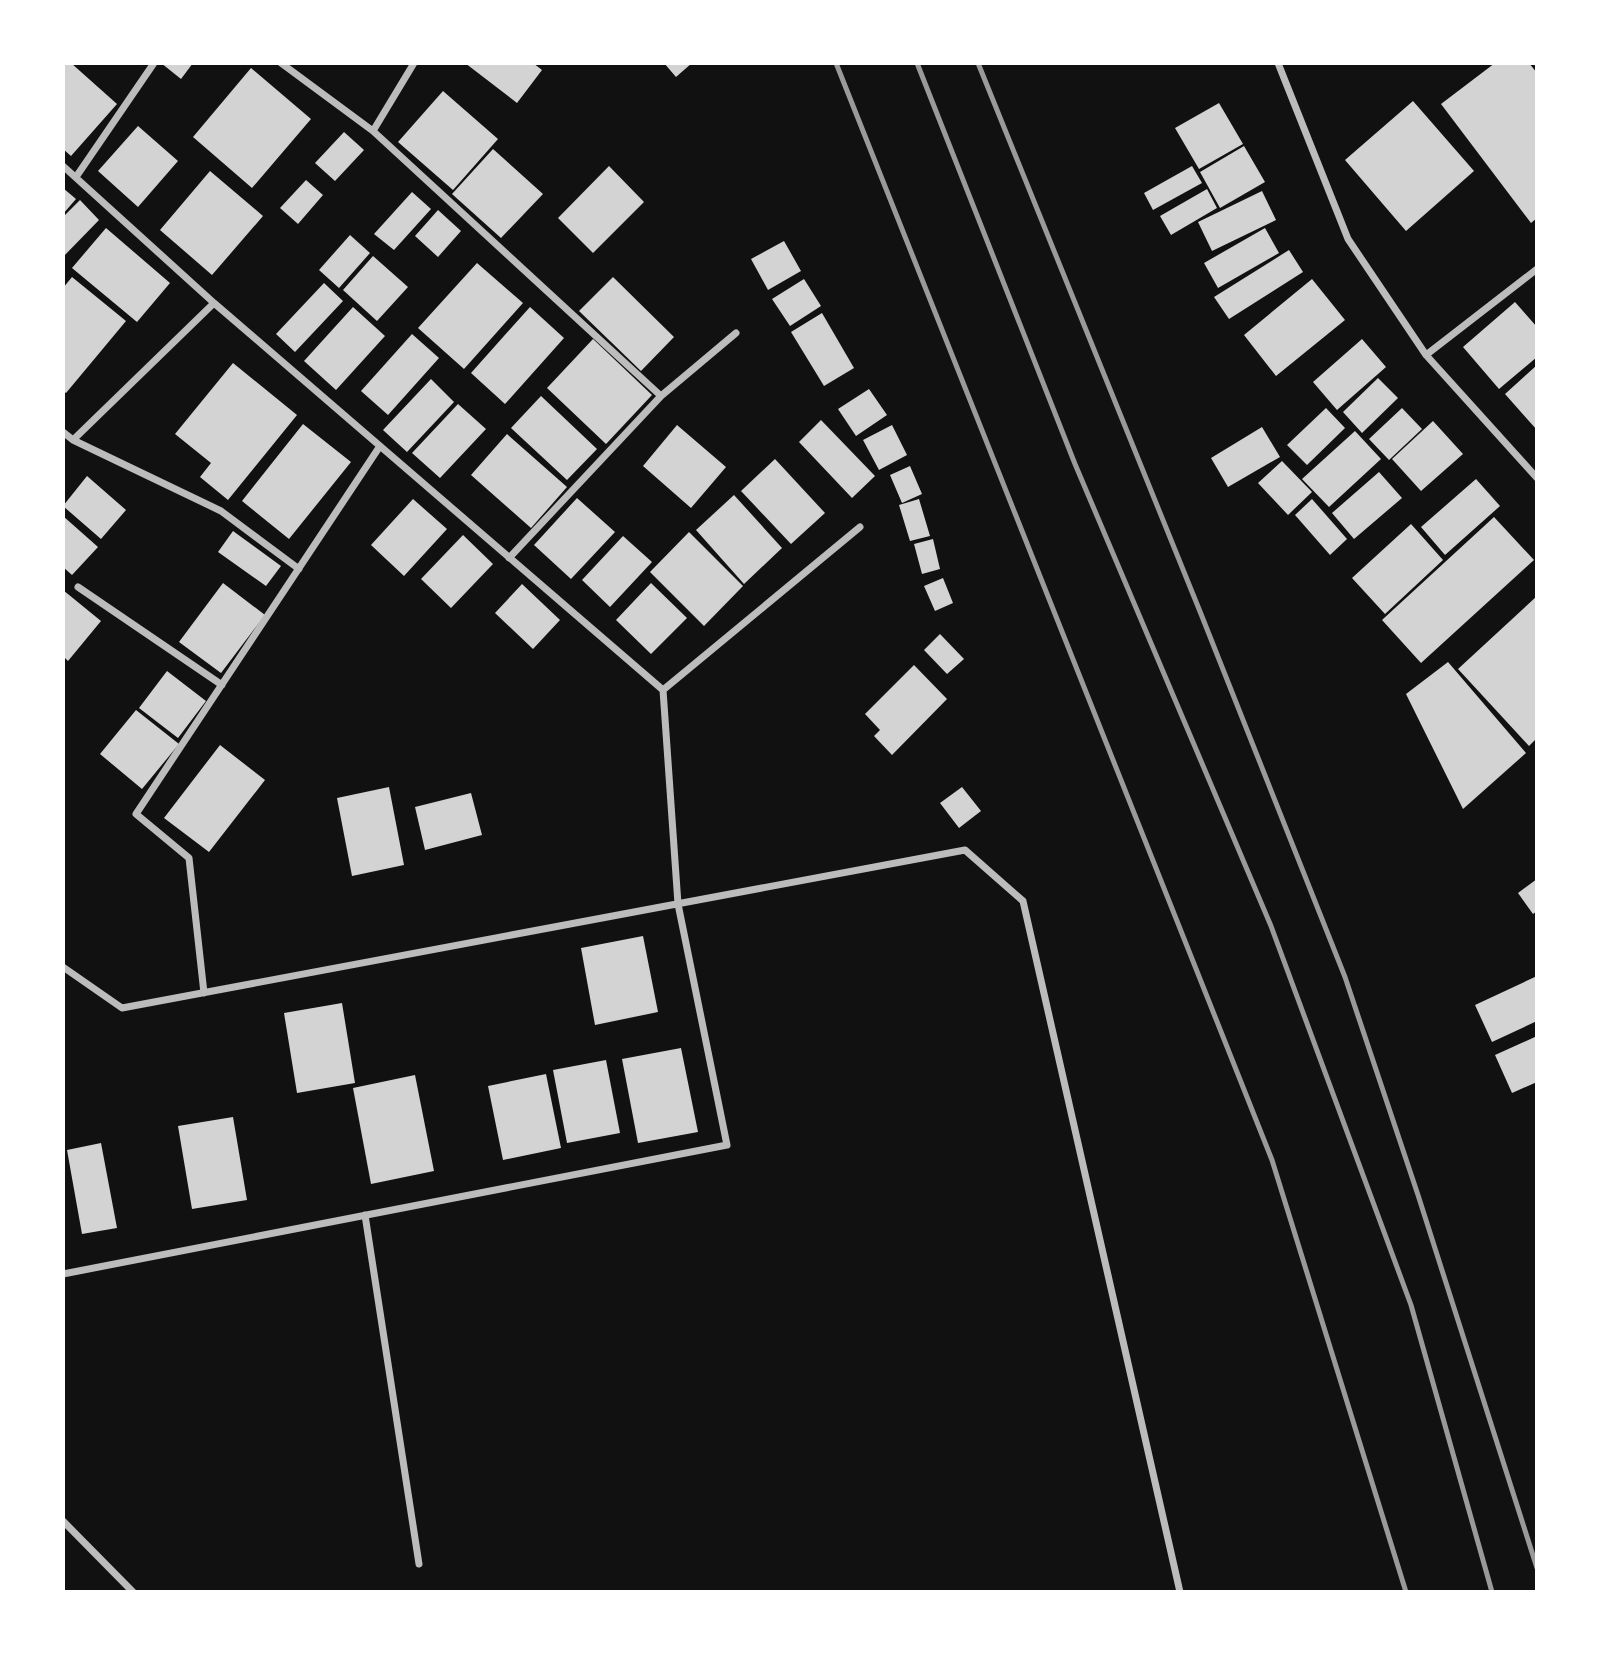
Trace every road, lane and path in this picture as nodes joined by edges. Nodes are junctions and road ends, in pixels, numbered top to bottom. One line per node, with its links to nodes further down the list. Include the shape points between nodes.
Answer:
1 (154, 63): 7 (street)
2 (281, 63): 5 (street)
3 (414, 63): 5 (street)
4 (1278, 63): 11 (street, via 1348,239)
5 (373, 131): 12 (street)
6 (63, 166): 7 (street)
7 (76, 177): 9 (street)
8 (1537, 269): 11 (street)
9 (214, 303): 14 (street); 15 (street)
10 (736, 333): 12 (street)
11 (1426, 355): 16 (street)
12 (661, 396): 18 (street)
13 (63, 432): 14 (street)
14 (73, 440): 19 (street, via 221,511)
15 (380, 446): 18 (street); 19 (street)
16 (1537, 478)
17 (860, 527): 22 (street)
18 (509, 558): 22 (street)
19 (299, 569): 21 (street)
20 (78, 587): 21 (street)
21 (222, 685): 25 (street, via 136,814 189,858)
22 (663, 690): 23 (street)
23 (678, 904): 25 (street); 26 (street, via 727,1146); 31 (street, via 965,850 1023,901)
24 (63, 967): 25 (street, via 122,1008)
25 (204, 993)
26 (365, 1215): 27 (street); 29 (street)
27 (63, 1274)
28 (63, 1521): 30 (street)
29 (419, 1564)
30 (133, 1592)
31 (1180, 1592)

